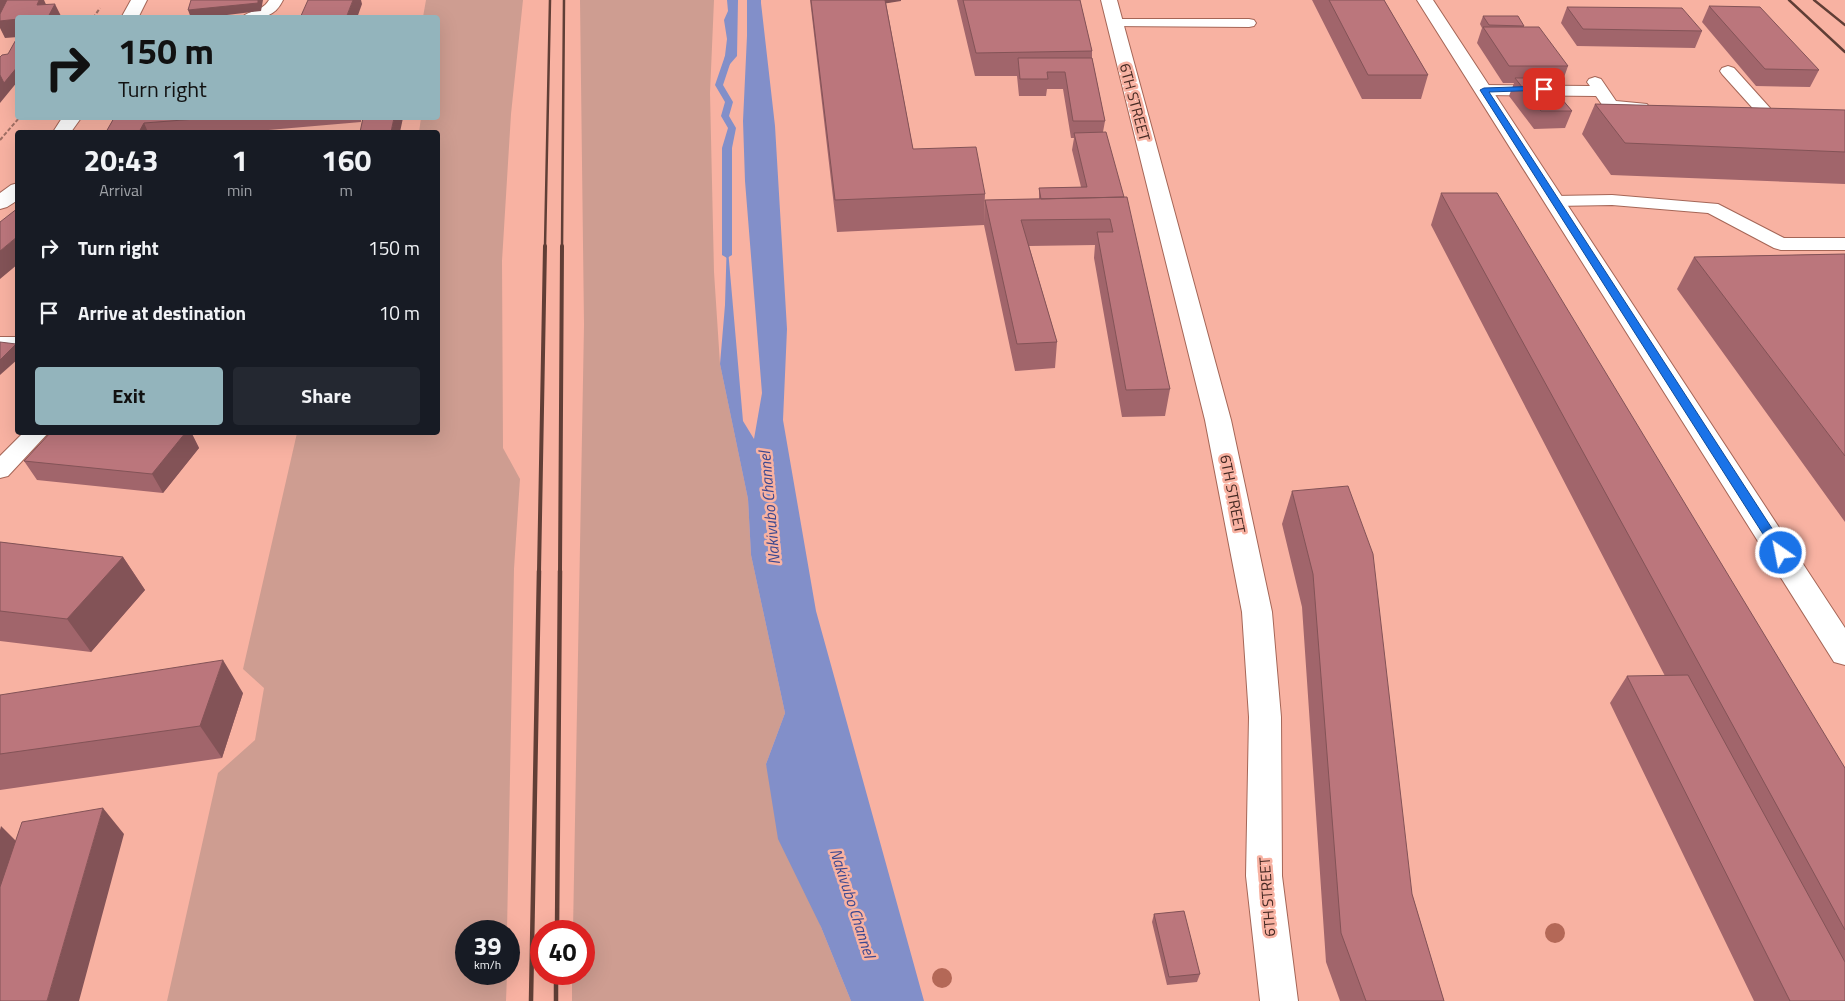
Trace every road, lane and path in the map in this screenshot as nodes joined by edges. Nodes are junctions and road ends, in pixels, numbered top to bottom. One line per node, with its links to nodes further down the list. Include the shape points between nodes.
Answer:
1 (139, 0): 5 (street)
2 (276, 0): 6 (lane, via 268,11)
3 (1425, 0): 9 (street)
4 (1112, 12): 7 (lane); 27 (street, 6TH STREET, via 1218,420 1257,612 1265,717 1264,876)
5 (131, 15)
6 (257, 15)
7 (1249, 23)
8 (1728, 71): 12 (lane)
9 (1484, 90): 10 (lane, via 1598,86 1611,106); 19 (street)
10 (1659, 108)
11 (1745, 110): 12 (lane)
12 (1764, 111): 13 (lane)
13 (1784, 112)
14 (17, 120): 15 (path)
15 (0, 140)
16 (15, 173): 17 (street)
17 (0, 184)
18 (15, 192): 20 (street)
19 (1555, 201): 21 (lane, via 1612,200 1712,208 1781,244); 26 (street)
20 (0, 203)
21 (1845, 244)
22 (0, 343): 23 (lane)
23 (15, 343)
24 (35, 435): 25 (lane)
25 (0, 470)
26 (1845, 652)
27 (1279, 1001)

